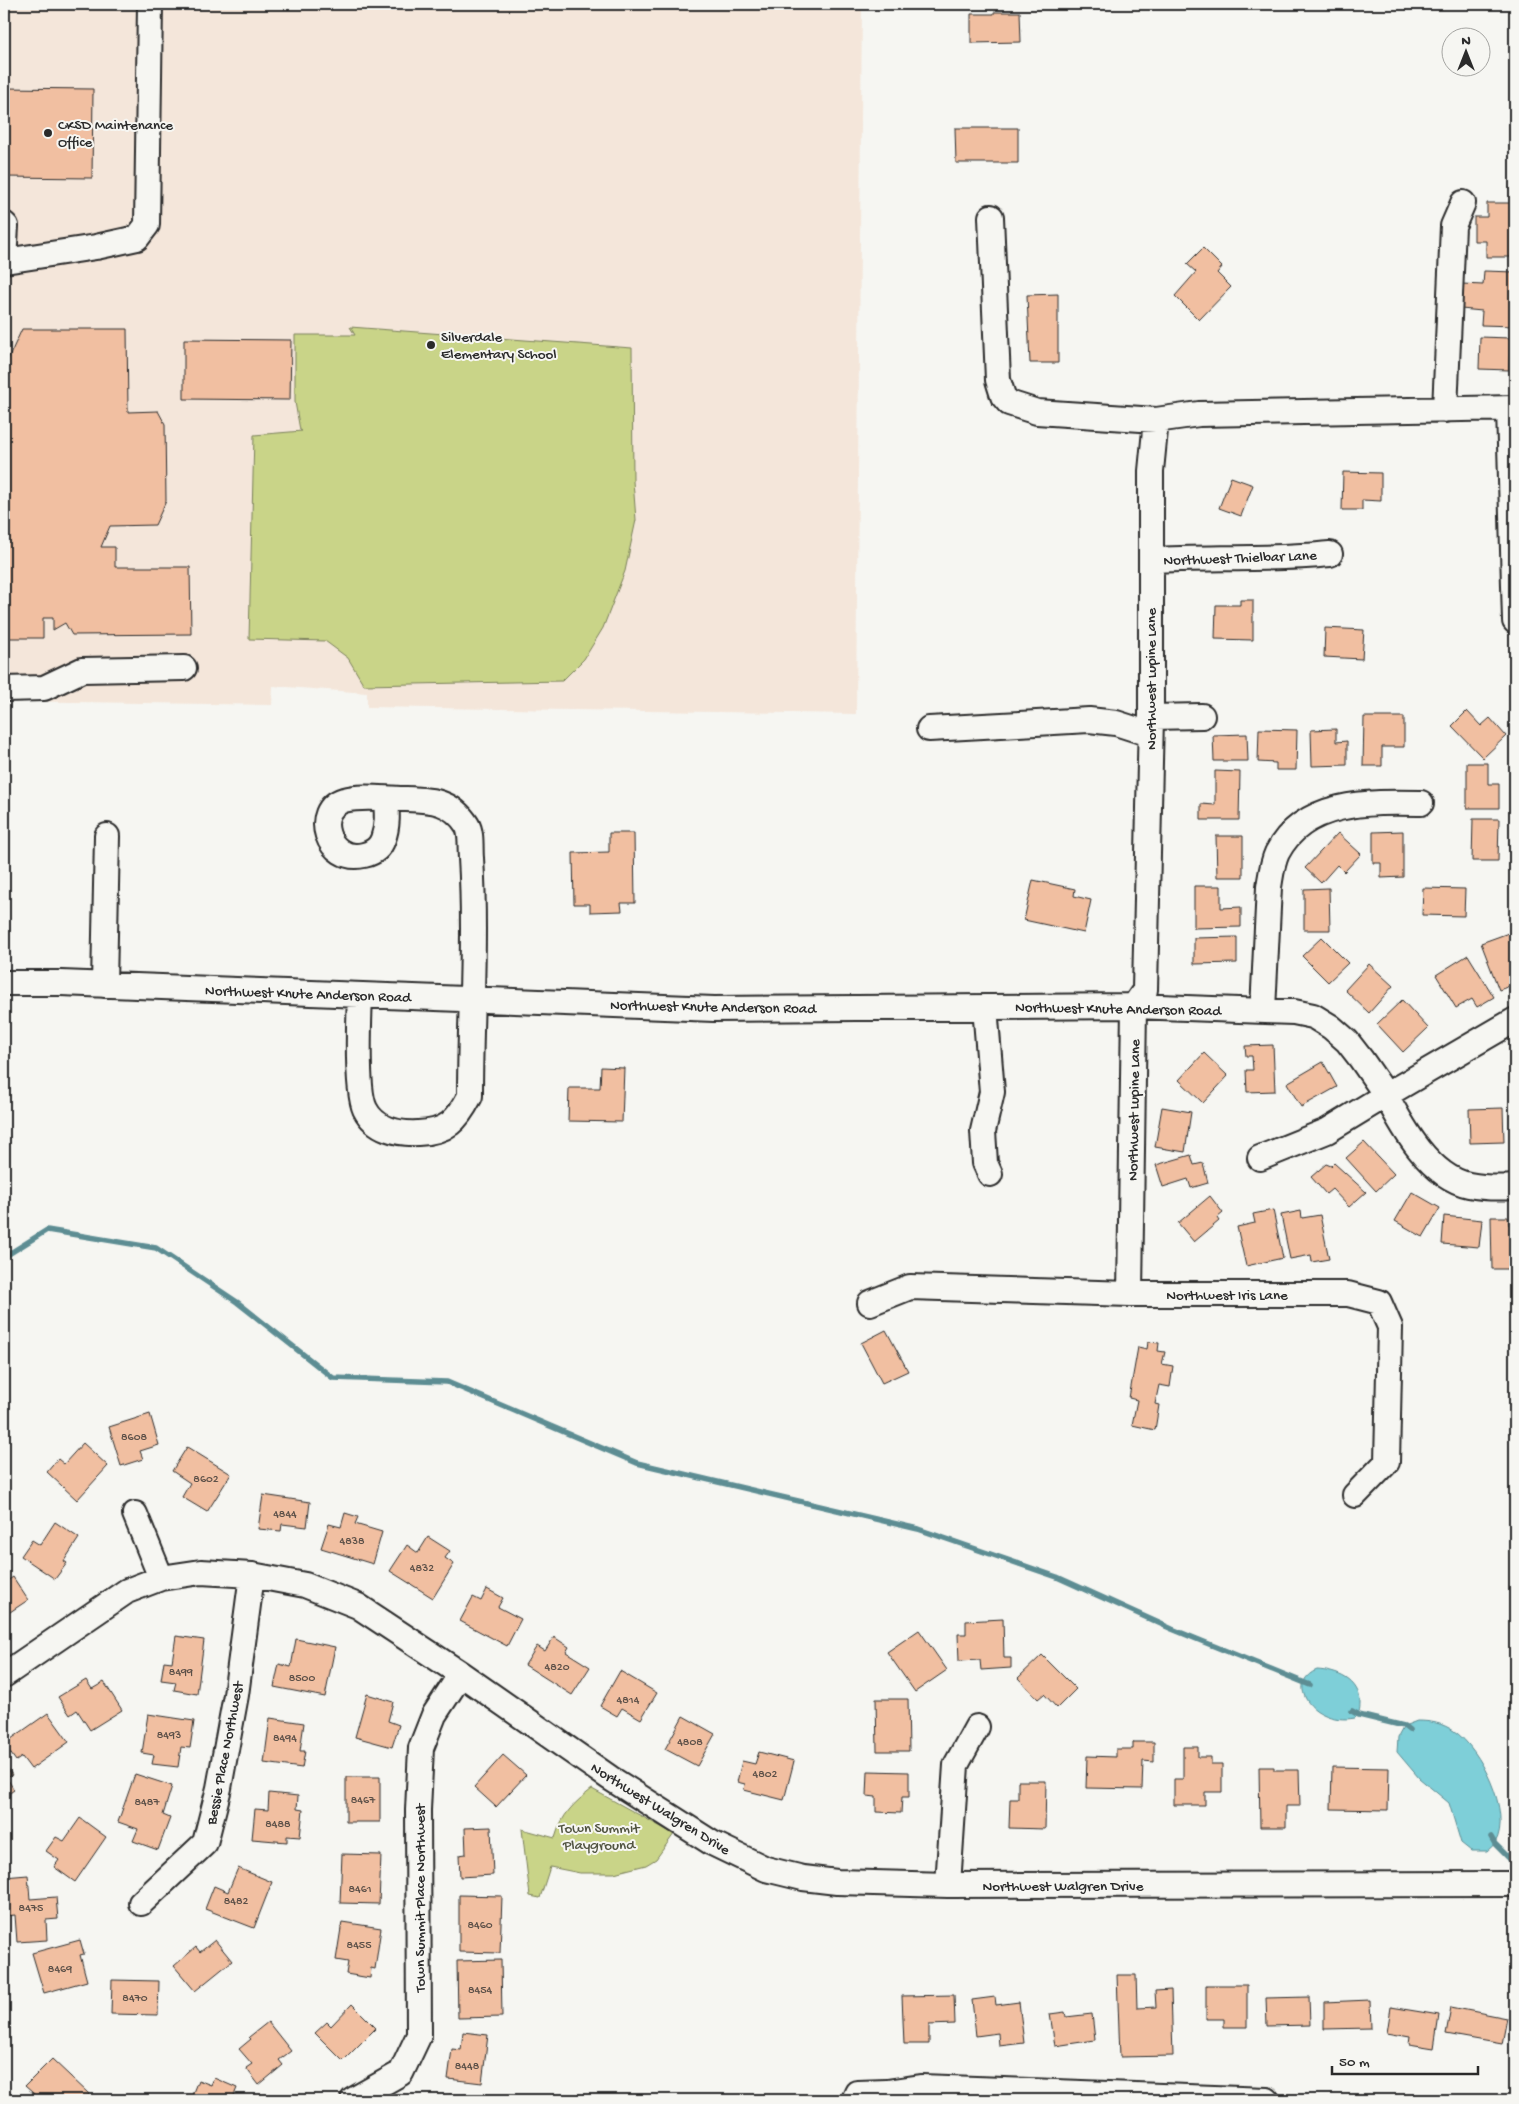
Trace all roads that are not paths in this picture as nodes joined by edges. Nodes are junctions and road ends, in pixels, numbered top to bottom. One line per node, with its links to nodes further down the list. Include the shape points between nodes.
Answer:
1 (150, 4): 5 (street, via 148,225 137,238)
2 (1463, 203): 7 (street, via 1453,226)
3 (991, 217): 8 (street, via 998,380 1000,390 1009,403 1037,412)
4 (4, 224): 5 (street)
5 (4, 261)
6 (1512, 409): 7 (street); 11 (street)
7 (1445, 410): 8 (street, via 1199,414)
8 (1156, 420): 10 (street, Northwest Lupine Lane, via 1151,471)
9 (1330, 554): 10 (street, Northwest Thielbar Lane)
10 (1151, 560): 15 (street, Northwest Lupine Lane)
11 (1515, 621)
12 (184, 668): 13 (street, via 82,670 44,688)
13 (4, 689)
14 (1202, 716): 15 (street)
15 (1150, 726): 16 (street, via 1089,720); 24 (street, Northwest Lupine Lane, via 1145,990)
16 (929, 729)
17 (386, 798): 23 (street, via 442,802 468,827 472,880)
18 (1421, 803): 26 (street, via 1350,805 1310,820 1293,832 1278,852 1268,887)
19 (107, 836): 21 (street)
20 (4, 983): 21 (street, Northwest Knute Anderson Road)
21 (104, 985): 22 (street, Northwest Knute Anderson Road)
22 (360, 995): 23 (street, Northwest Knute Anderson Road); 23 (street, via 361,1086 365,1109 389,1131 411,1133 433,1132 452,1123 470,1096)
23 (472, 999): 25 (street, Northwest Knute Anderson Road, via 714,1009)
24 (1134, 1006): 25 (street, Northwest Knute Anderson Road); 26 (street, Northwest Knute Anderson Road); 32 (street, Northwest Lupine Lane)
25 (985, 1007): 30 (street, via 992,1092 983,1131 985,1163)
26 (1263, 1010): 28 (street, Northwest Knute Anderson Road, via 1313,1016 1330,1027 1361,1058)
27 (1515, 1020): 28 (street)
28 (1386, 1095): 29 (street, via 1328,1131); 31 (street, Northwest Knute Anderson Road, via 1406,1133 1444,1175 1468,1185)
29 (1260, 1158)
30 (990, 1174)
31 (1515, 1187)
32 (1130, 1294): 33 (street, Northwest Iris Lane, via 910,1287); 34 (street, Northwest Iris Lane, via 1348,1294 1379,1302 1390,1327 1387,1462)
33 (870, 1303)
34 (1356, 1494)
35 (136, 1514): 37 (street)
36 (252, 1575): 37 (street, Northwest Walgren Drive, via 201,1572); 38 (street, Northwest Walgren Drive, via 305,1585 358,1606); 43 (street, Bessie Place Northwest, via 236,1695 205,1843)
37 (161, 1578): 39 (street, Northwest Walgren Drive, via 127,1591)
38 (461, 1674): 42 (street, Northwest Walgren Drive, via 618,1783 712,1843 766,1869 837,1882); 45 (street, Town Summit Place Northwest, via 434,1715 421,1748 418,1810 419,2035 401,2073)
39 (4, 1675)
40 (977, 1727): 42 (street, via 956,1765)
41 (1515, 1884): 42 (street, Northwest Walgren Drive)
42 (948, 1885)
43 (141, 1903)
44 (1176, 2099): 46 (street, via 921,2087 857,2093); 47 (street)
45 (353, 2100)
46 (854, 2100)
47 (1267, 2100)

